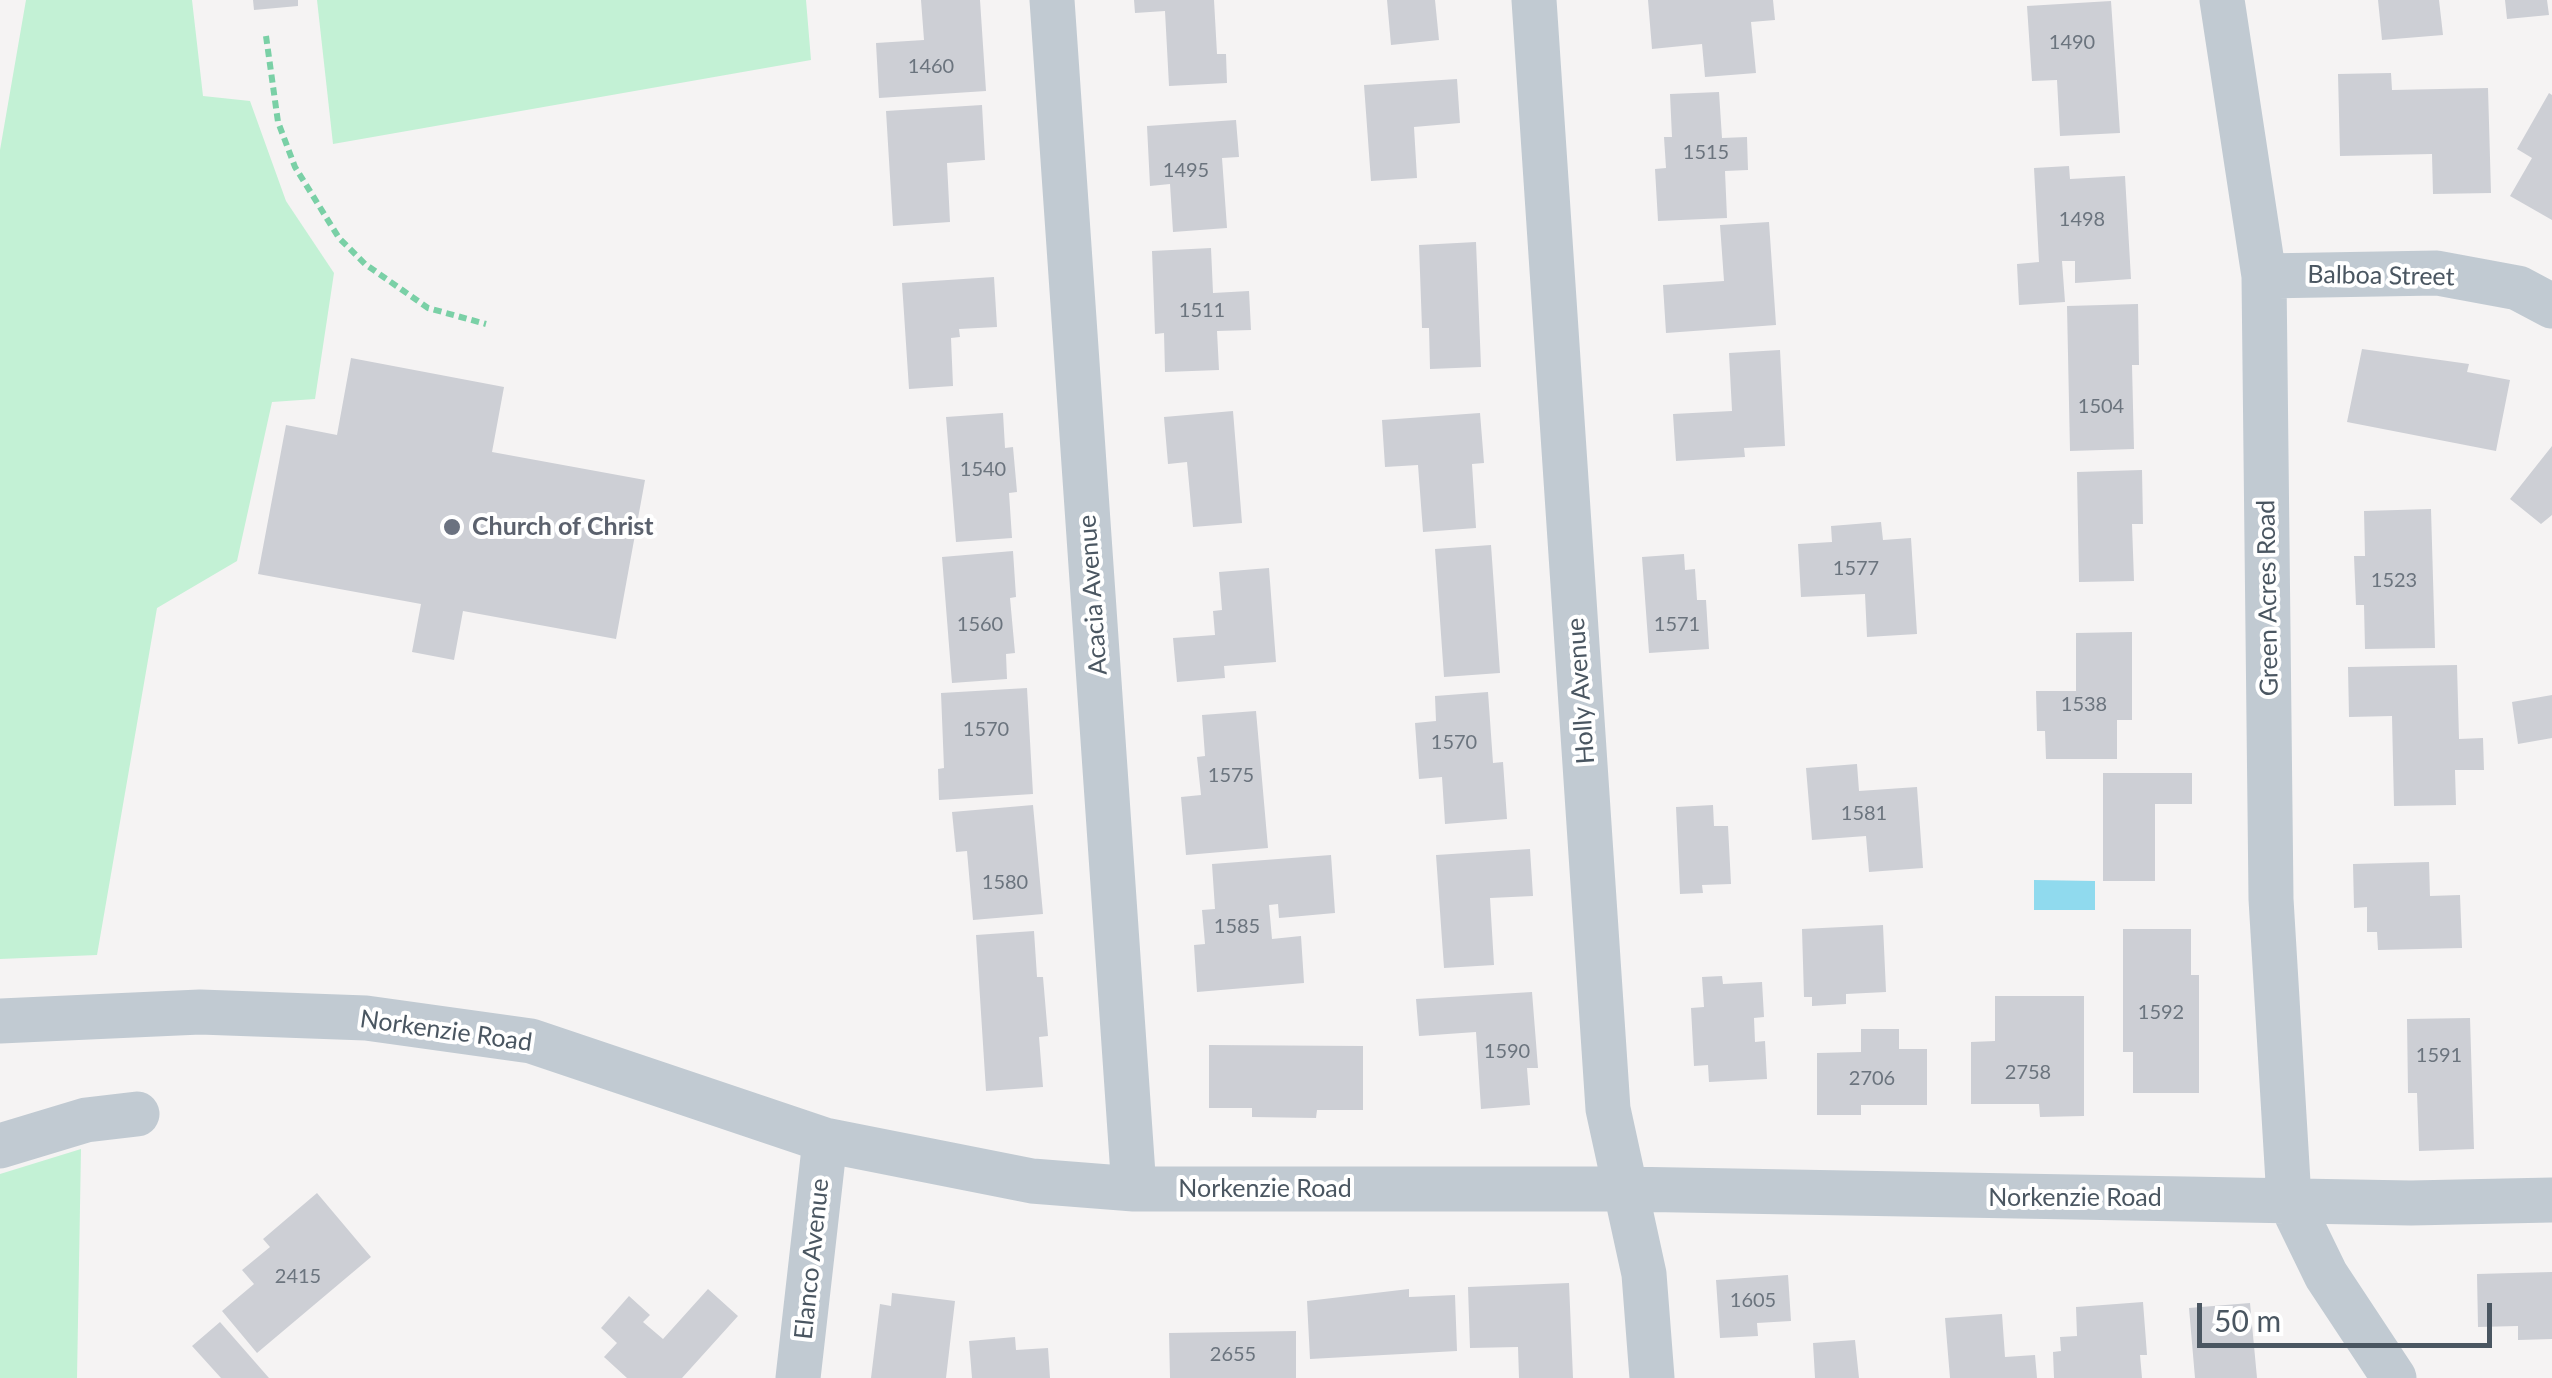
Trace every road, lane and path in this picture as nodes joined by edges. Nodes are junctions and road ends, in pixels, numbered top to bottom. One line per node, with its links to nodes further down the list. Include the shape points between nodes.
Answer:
1 (1052, 0): 12 (street, Acacia Avenue)
2 (1534, 0): 13 (street, Holly Avenue, via 1608,1109)
3 (2222, 0): 5 (street, Green Acres Road)
4 (266, 36): 7 (path, via 278,122 295,167 339,238 428,308)
5 (2264, 276): 6 (street, Balboa Street, via 2438,272 2518,288); 14 (street, Green Acres Road, via 2271,899)
6 (2552, 306)
7 (486, 324)
8 (0, 1020): 10 (street, Norkenzie Road, via 200,1012 366,1018 531,1041)
9 (137, 1114): 11 (street, via 86,1120)
10 (825, 1140): 12 (street, Norkenzie Road, via 1032,1180); 16 (street, Elanco Avenue)
11 (0, 1146)
12 (1134, 1189): 13 (street, Norkenzie Road)
13 (1622, 1189): 14 (street, Norkenzie Road); 17 (street, Holly Avenue, via 1644,1274)
14 (2289, 1199): 15 (street, Norkenzie Road); 18 (street, via 2326,1275)
15 (2552, 1200)
16 (798, 1378)
17 (1652, 1378)
18 (2394, 1378)

